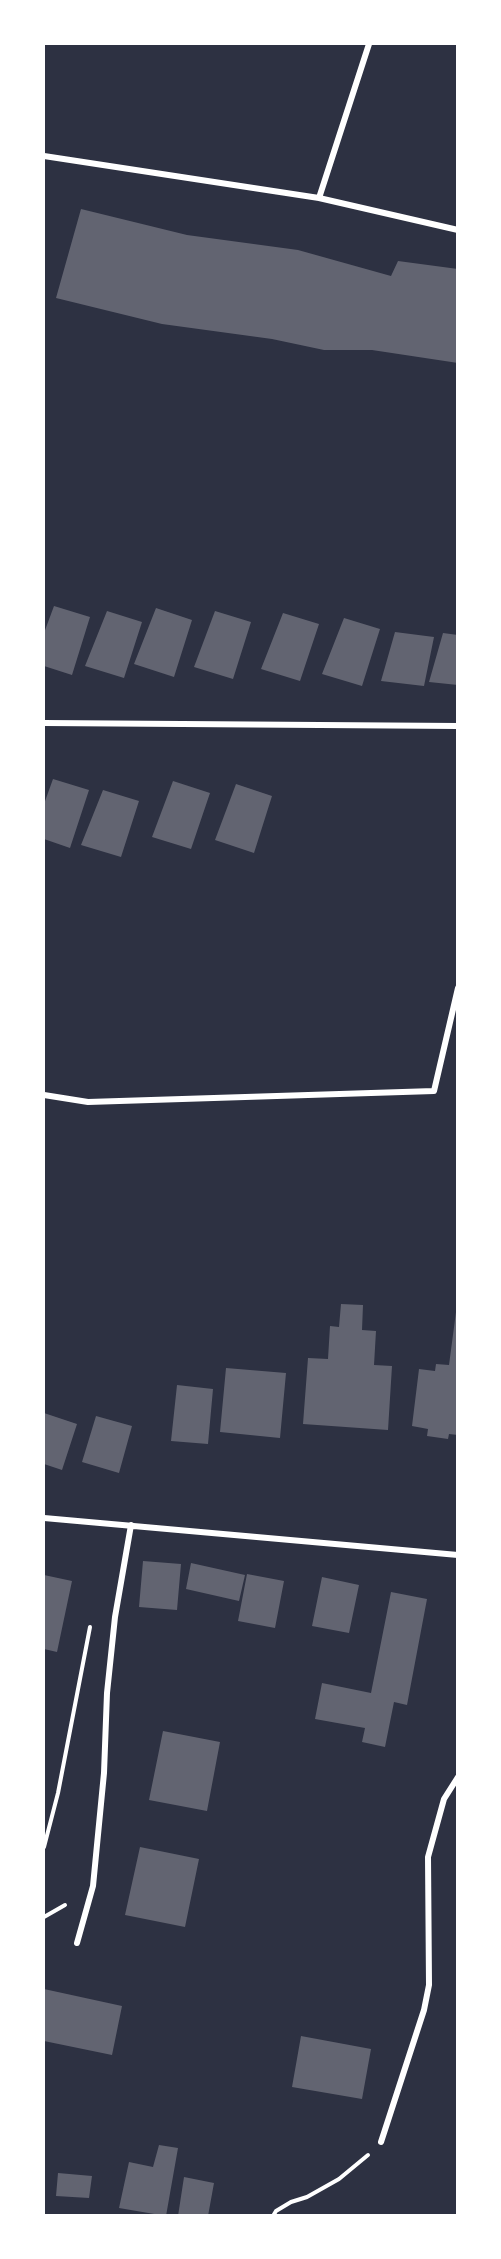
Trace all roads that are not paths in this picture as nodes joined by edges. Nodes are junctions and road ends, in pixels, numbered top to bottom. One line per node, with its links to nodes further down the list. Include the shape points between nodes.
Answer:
1 (369, 44): 3 (street)
2 (44, 156): 3 (street)
3 (319, 198): 4 (street)
4 (458, 230)
5 (44, 723): 6 (street)
6 (458, 726)
7 (458, 988): 8 (street)
8 (449, 1030): 9 (street); 10 (street, via 434,1091 88,1102)
9 (458, 1031)
10 (44, 1095)
11 (44, 1518): 12 (street)
12 (131, 1525): 13 (street); 15 (street, via 115,1617 93,1886)
13 (458, 1555)
14 (458, 1777): 16 (street, via 444,1799 428,1857 429,1985)
15 (77, 1943)
16 (381, 2142)

